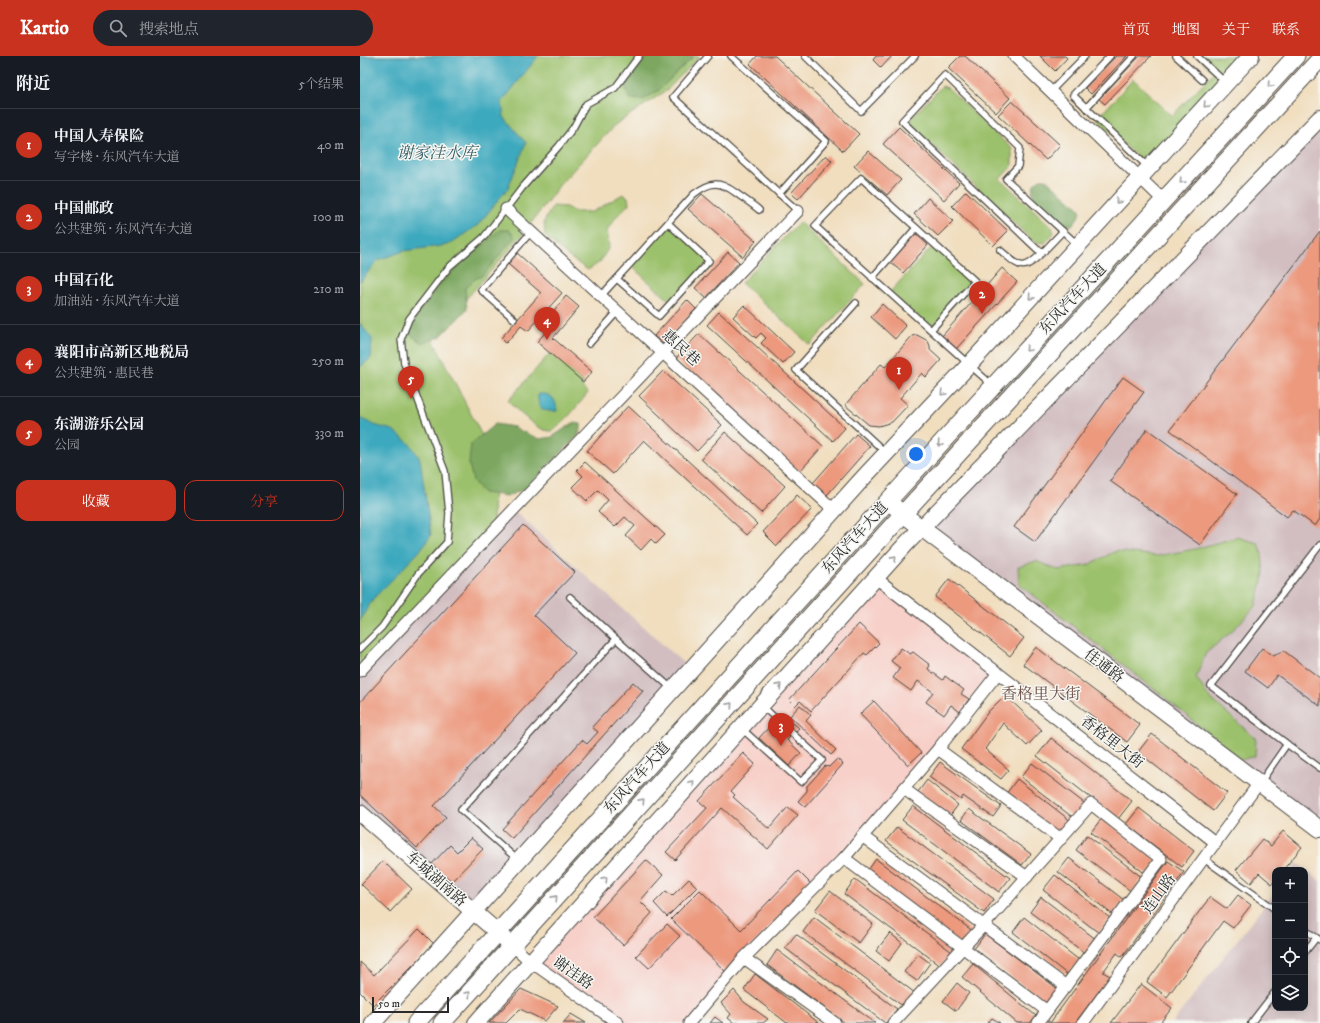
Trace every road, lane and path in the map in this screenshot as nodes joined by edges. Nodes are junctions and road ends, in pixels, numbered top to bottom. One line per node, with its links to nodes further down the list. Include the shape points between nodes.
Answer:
1 (639, 56): 25 (lane, via 615,88 586,104 564,140)
2 (708, 56): 23 (lane, via 673,97)
3 (731, 56): 23 (lane, via 826,141)
4 (805, 56): 5 (lane, via 861,111)
5 (915, 56)
6 (1014, 56): 17 (street)
7 (1085, 56): 17 (lane)
8 (1110, 56): 18 (lane)
9 (1134, 56): 20 (lane)
10 (1176, 56): 15 (lane)
11 (1197, 56): 16 (lane)
12 (1251, 56): 16 (street)
13 (1296, 56): 24 (main road, 东风汽车大道, one-way to 24)
14 (1320, 59): 49 (main road, 东风汽车大道)
15 (1202, 80)
16 (1227, 83): 22 (street, one-way to 22)
17 (1051, 91): 19 (street)
18 (1072, 96): 19 (lane); 20 (lane)
19 (1064, 104): 22 (street)
20 (1086, 108): 22 (lane)
21 (1320, 118): 50 (street)
22 (1144, 173): 24 (street); 32 (street, one-way to 32)
23 (779, 194): 27 (lane)
24 (1164, 201): 45 (main road, 东风汽车大道, one-way to 45)
25 (506, 209): 31 (street, 惠民巷); 55 (lane, via 484,237 449,267 409,319 401,339 404,363 445,471 449,513 447,542 418,574 382,628)
26 (760, 210): 28 (lane, via 725,186 712,184 694,194)
27 (798, 211): 43 (street)
28 (668, 223): 35 (lane); 35 (lane, via 709,261 659,316)
29 (916, 228): 36 (lane); 36 (lane, via 861,178 815,226); 41 (lane, via 975,281)
30 (1063, 231): 32 (lane); 34 (lane); 34 (lane, via 1006,179 1018,166 1020,148 945,75 902,121 1038,250)
31 (531, 232): 37 (street, 惠民巷); 40 (lane, via 481,290)
32 (1078, 245): 44 (street, one-way to 44)
33 (1000, 250): 34 (lane, via 1016,264 1025,266)
34 (1044, 251)
35 (617, 278): 37 (lane)
36 (872, 278): 41 (lane)
37 (601, 296): 39 (street, 惠民巷)
38 (856, 303): 46 (lane, via 796,370)
39 (618, 311): 42 (lane); 43 (street, 惠民巷)
40 (514, 319)
41 (931, 330): 44 (lane)
42 (589, 344)
43 (663, 352): 48 (street, 惠民巷); 56 (street)
44 (969, 365): 45 (lane); 46 (street, one-way to 46)
45 (993, 387): 47 (main road, 东风汽车大道, one-way to 47)
46 (887, 453): 48 (street)
47 (888, 501): 49 (street, 佳通路); 79 (main road, 东风汽车大道)
48 (834, 510): 58 (street)
49 (902, 514): 50 (street, 佳通路); 81 (main road, 东风汽车大道, one-way to 49)
50 (922, 528): 52 (street, one-way to 50); 64 (street, 佳通路)
51 (1320, 545): 61 (lane, via 1210,686)
52 (876, 578): 57 (street, 香格里大街); 59 (street, one-way to 52)
53 (570, 597): 54 (lane)
54 (616, 639): 58 (lane); 73 (lane, via 460,810)
55 (360, 649)
56 (360, 671)
57 (998, 673): 62 (street); 70 (street, 香格里大街)
58 (673, 690): 73 (street)
59 (761, 706): 60 (street); 60 (lane, via 822,760 801,782)
60 (741, 728): 85 (street, one-way to 60)
61 (1284, 742): 63 (lane); 64 (lane, via 1287,744)
62 (938, 749): 65 (street); 69 (street)
63 (1320, 768)
64 (1259, 783): 67 (street, 佳通路); 70 (street, 连山路)
65 (904, 789): 68 (street); 74 (street)
66 (360, 813): 76 (street, 车城湖南路)
67 (1320, 829)
68 (862, 836): 71 (street); 77 (street)
69 (1061, 839): 74 (street); 86 (street, via 1091,804 1161,859)
70 (1216, 843): 72 (street, 连山路)
71 (844, 858): 82 (street); 84 (street)
72 (1204, 859): 75 (lane); 98 (street, 连山路)
73 (519, 861): 76 (street)
74 (1027, 876): 77 (street)
75 (1272, 907)
76 (473, 912): 79 (street, 车城湖南路); 89 (street)
77 (984, 925): 82 (street); 86 (street)
78 (1308, 932): 80 (lane)
79 (498, 933): 81 (street, 车城湖南路); 90 (main road, 东风汽车大道)
80 (1318, 939): 83 (lane)
81 (512, 945): 85 (street, 谢洼路); 91 (main road, 东风汽车大道, one-way to 81)
82 (963, 947): 88 (street); 96 (street)
83 (1308, 949)
84 (744, 958): 94 (street); 95 (street)
85 (531, 962): 92 (street); 93 (street, 谢洼路)
86 (1066, 986): 88 (street)
87 (1272, 996): 99 (lane)
88 (1048, 1011): 97 (street)
89 (373, 1023)
90 (416, 1023)
91 (442, 1023)
92 (476, 1023)
93 (618, 1023)
94 (689, 1023)
95 (835, 1023)
96 (893, 1023)
97 (1038, 1023)
98 (1084, 1023)
99 (1251, 1023)

